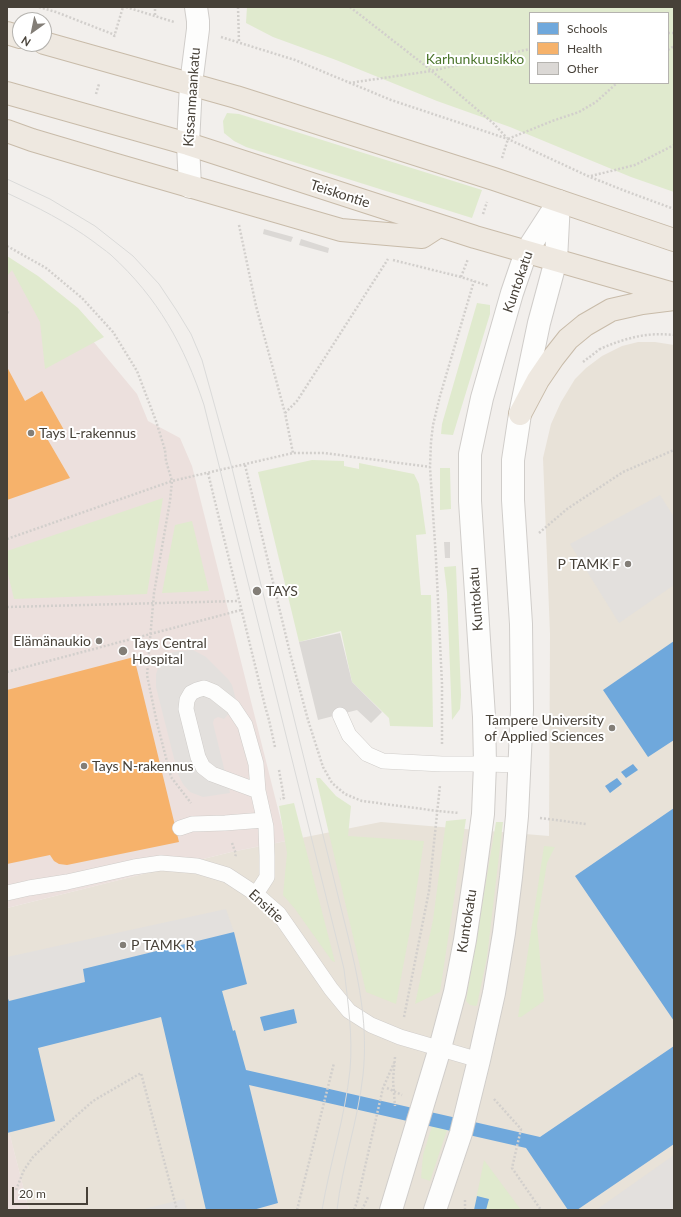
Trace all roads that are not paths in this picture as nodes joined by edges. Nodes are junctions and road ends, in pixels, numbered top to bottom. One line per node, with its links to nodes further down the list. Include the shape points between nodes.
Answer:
1 (196, 7): 3 (street, Kissanmaankatu, via 198,29)
2 (52, 45): 3 (highway)
3 (191, 84): 6 (street, Kissanmaankatu); 8 (highway)
4 (7, 93): 6 (highway, Teiskontie)
5 (7, 131): 7 (highway)
6 (188, 144): 7 (street, Kissanmaankatu); 9 (highway, Teiskontie)
7 (190, 187): 9 (highway, via 341,230 422,236)
8 (559, 201): 10 (highway); 11 (street, Kuntokatu); 12 (street, Kuntokatu)
9 (439, 226): 11 (highway, Teiskontie)
10 (674, 240)
11 (526, 252): 12 (highway, Teiskontie); 17 (street, Kuntokatu, via 482,398 470,454 470,501)
12 (556, 260): 13 (highway, Teiskontie); 15 (street, Kuntokatu, via 539,323)
13 (674, 294)
14 (674, 299): 15 (highway, via 611,310 585,325 568,339 553,358)
15 (520, 414): 18 (street, Kuntokatu, via 514,460 513,500 521,624)
16 (340, 714): 17 (lane, via 349,736 367,754 383,761)
17 (485, 764): 18 (lane); 24 (street, Kuntokatu, via 483,814 466,933 455,992)
18 (520, 765): 25 (street, Kuntokatu, via 516,831 504,934)
19 (258, 790): 19 (lane, via 256,764 245,725 233,707 214,692 204,688 191,693 186,709 203,767 212,774); 20 (lane)
20 (264, 820): 21 (lane, via 192,824); 23 (lane, via 267,877)
21 (180, 828)
22 (7, 893): 23 (lane, Ensitie, via 161,863 197,866 226,875)
23 (256, 894): 24 (lane, Ensitie, via 279,914 330,989 349,1011 371,1025 400,1037)
24 (440, 1048): 25 (lane, Ensitie); 26 (street, Kuntokatu)
25 (479, 1060): 27 (street, Kuntokatu, via 461,1133)
26 (391, 1210)
27 (435, 1210)

